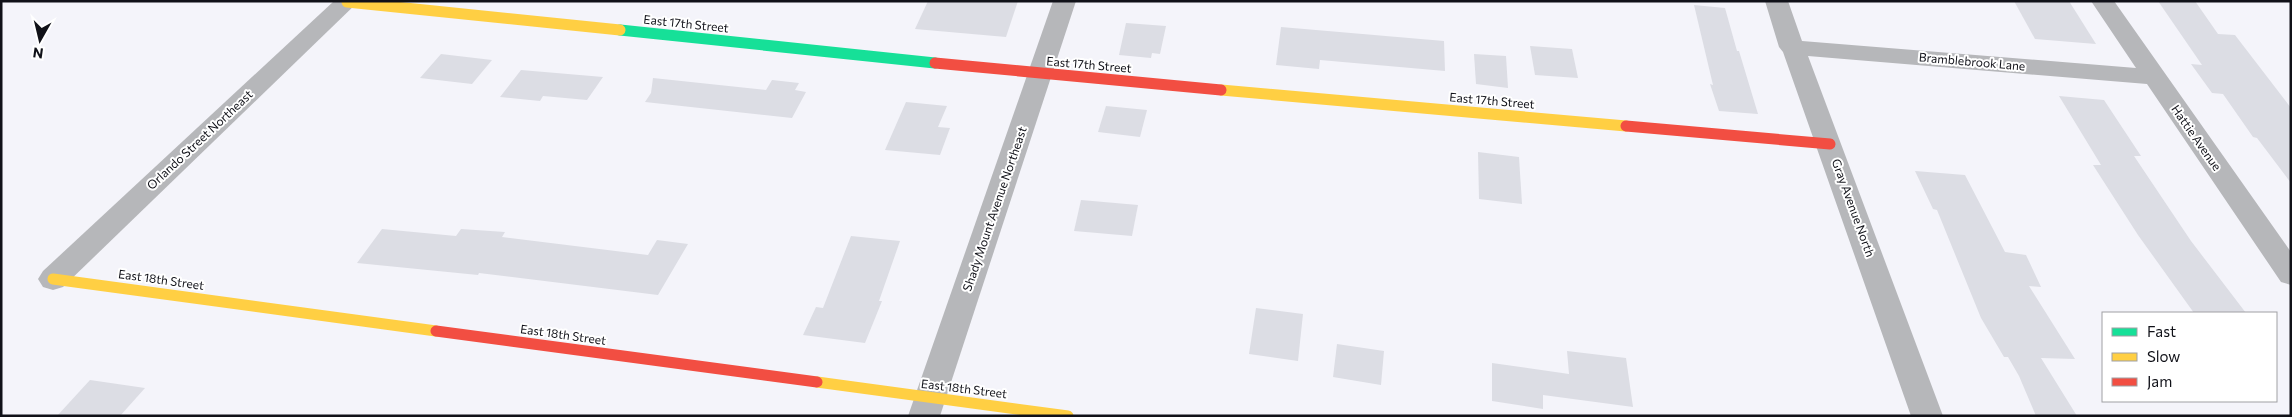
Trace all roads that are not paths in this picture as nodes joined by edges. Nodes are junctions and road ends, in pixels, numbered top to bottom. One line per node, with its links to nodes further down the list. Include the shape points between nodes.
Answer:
1 (1065, 1): 6 (street, Shady Mount Avenue Northeast)
2 (1776, 1): 5 (street, Gray Avenue North)
3 (2102, 1): 7 (street, Hattie Avenue)
4 (347, 2): 6 (street, East 17th Street); 10 (street, Orlando Street Northeast)
5 (1791, 47): 7 (street, Bramblebrook Lane); 8 (street, Gray Avenue North)
6 (1041, 74): 8 (street, East 17th Street); 11 (street, Shady Mount Avenue Northeast)
7 (2153, 76): 9 (street, Hattie Avenue)
8 (1830, 144): 13 (street, Gray Avenue North)
9 (2291, 274)
10 (53, 279): 11 (street, East 18th Street)
11 (927, 407): 12 (street, East 18th Street)
12 (1068, 416)
13 (1928, 416)

